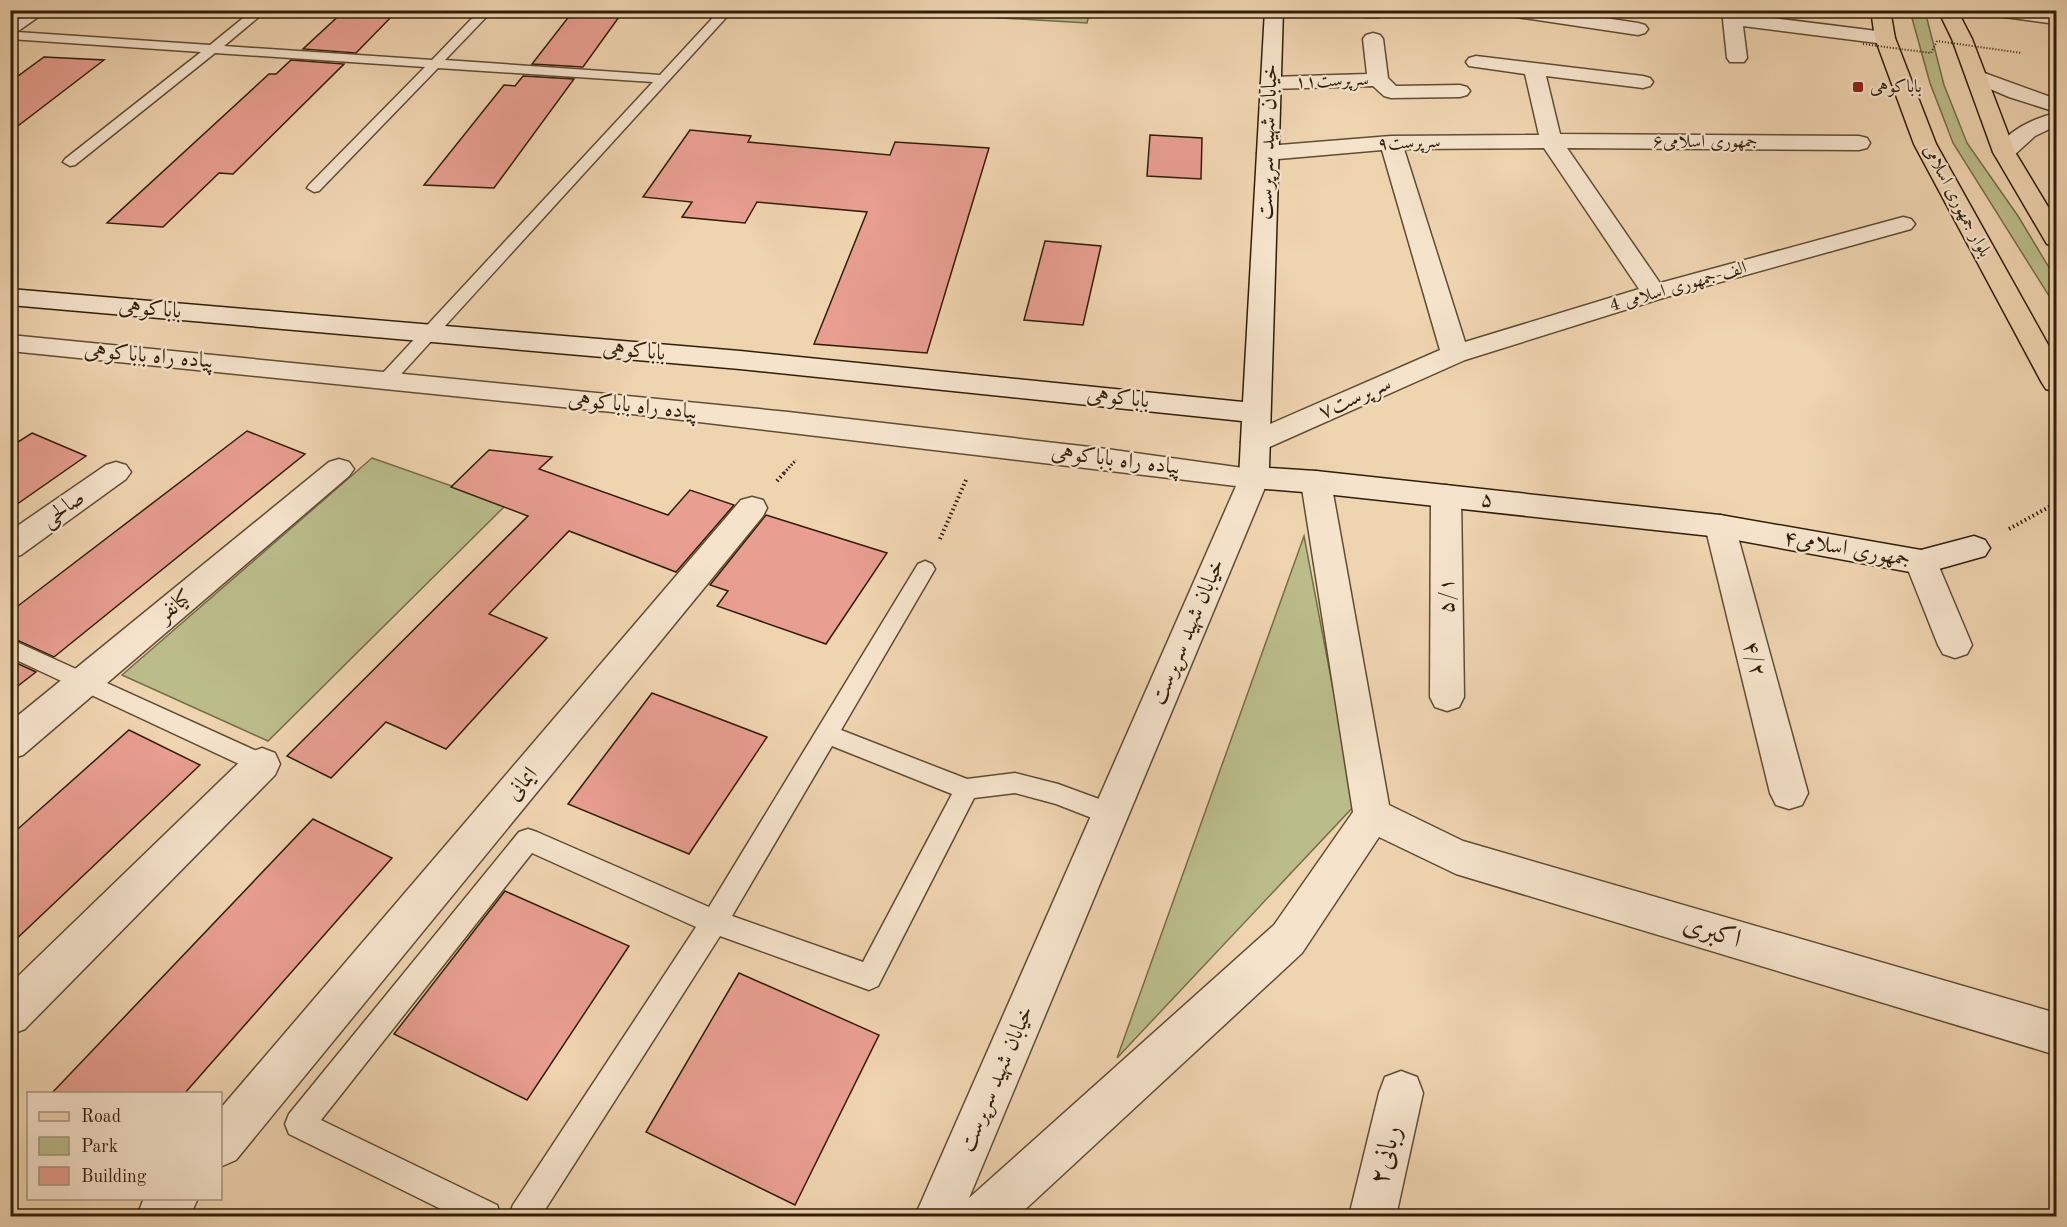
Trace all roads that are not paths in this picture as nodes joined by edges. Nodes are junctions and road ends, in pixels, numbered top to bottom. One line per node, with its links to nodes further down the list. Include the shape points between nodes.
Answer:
1 (42, 10): 13 (lane)
2 (261, 10): 16 (lane)
3 (487, 10): 19 (lane)
4 (727, 10): 22 (lane)
5 (1274, 10): 25 (street, خیابان شهید سرپرست)
6 (1510, 10): 12 (street)
7 (1880, 10): 15 (main road, بلوار جمهوری اسلامی)
8 (1947, 10): 21 (main road)
9 (1997, 10): 11 (street)
10 (1731, 15): 15 (street); 17 (street)
11 (2056, 18)
12 (1638, 29)
13 (10, 33): 16 (lane)
14 (1373, 39): 23 (street)
15 (1874, 41): 43 (main road, بلوار جمهوری اسلامی, via 1925,144)
16 (213, 49): 19 (lane); 34 (lane)
17 (1737, 58)
18 (1476, 62): 20 (street)
19 (435, 64): 22 (lane); 35 (lane)
20 (1534, 69): 24 (street); 29 (street)
21 (1976, 76): 27 (street); 32 (main road)
22 (663, 80): 42 (lane)
23 (1378, 80): 25 (street, سرپرست۱۱); 26 (street, سرپرست۱۱, via 1391,92)
24 (1643, 82)
25 (1271, 83): 33 (street, خیابان شهید سرپرست)
26 (1460, 91)
27 (2056, 106)
28 (2056, 119): 32 (street, via 2019,136)
29 (1551, 141): 30 (street, سرپرست۹); 31 (street, جمهوری اسلامی۶); 38 (street)
30 (1391, 142): 33 (street, سرپرست۹); 41 (street)
31 (1859, 143)
32 (2004, 152): 37 (main road)
33 (1268, 153): 44 (street, خیابان شهید سرپرست)
34 (70, 162)
35 (314, 188)
36 (1903, 224): 38 (street, 4 الف-جمهوری اسلامی)
37 (2056, 239)
38 (1654, 293): 41 (street, 4 الف-جمهوری اسلامی)
39 (10, 297): 44 (street, باباکوهی, via 740,360)
40 (10, 343): 42 (street, پیاده راه باباکوهی)
41 (1455, 354): 45 (street, سرپرست۷)
42 (387, 378): 45 (street, پیاده راه باباکوهی, via 981,442)
43 (2056, 383)
44 (1257, 412): 45 (street, خیابان شهید سرپرست)
45 (1254, 460): 48 (street, ۵); 65 (street, خیابان شهید سرپرست)
46 (339, 470): 58 (street, کیانفر)
47 (116, 472): 52 (street, صالحی)
48 (1316, 482): 49 (street, ۵); 66 (street)
49 (1446, 496): 51 (street, ۵); 59 (street, ۵/۱)
50 (752, 508): 71 (street, ایمانی)
51 (1720, 526): 54 (street, جمهوری اسلامی۴); 64 (street, ۴/۲)
52 (10, 547)
53 (1974, 548): 54 (street, جمهوری اسلامی۴)
54 (1922, 562): 56 (street)
55 (925, 569): 60 (lane)
56 (1955, 645)
57 (10, 647): 58 (lane)
58 (84, 682): 61 (street, کیانفر); 62 (lane)
59 (1447, 697)
60 (826, 734): 63 (lane); 67 (lane)
61 (10, 744)
62 (262, 764): 68 (street)
63 (966, 789): 65 (lane, via 1015,783); 67 (lane, via 869,977)
64 (1789, 793)
65 (1110, 814): 76 (street, خیابان شهید سرپرست)
66 (1372, 815): 69 (street, اکبری, via 1456,856); 77 (street, via 1288,939)
67 (714, 922): 74 (lane, via 528,840 299,1124); 75 (lane)
68 (10, 1014)
69 (2056, 1034)
70 (1401, 1093): 78 (street, ربانی۲)
71 (222, 1142)
72 (173, 1200): 73 (street)
73 (160, 1216)
74 (486, 1216)
75 (524, 1216)
76 (938, 1216)
77 (984, 1216)
78 (1371, 1216)

